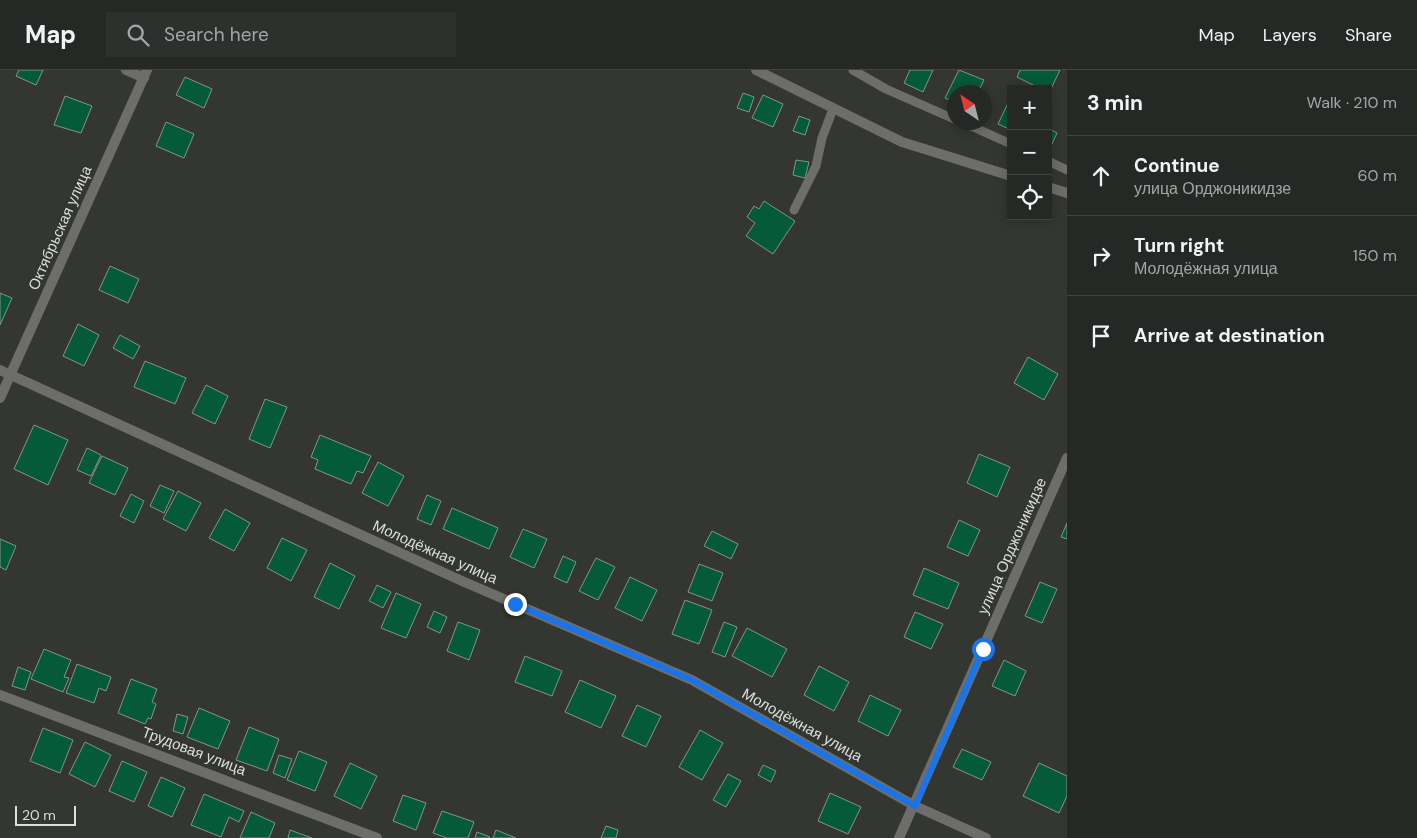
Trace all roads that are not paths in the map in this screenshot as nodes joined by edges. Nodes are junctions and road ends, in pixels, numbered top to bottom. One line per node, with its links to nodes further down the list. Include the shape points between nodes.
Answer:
1 (126, 70): 4 (street)
2 (756, 70): 5 (street)
3 (853, 70): 6 (lane, via 886,89)
4 (146, 74): 16 (street, Октябрьская улица)
5 (833, 109): 11 (street, via 902,142); 14 (lane, via 816,166)
6 (947, 116)
7 (980, 130): 8 (lane)
8 (1007, 142)
9 (1052, 163): 10 (lane)
10 (1067, 170)
11 (1008, 175)
12 (1052, 188): 13 (street)
13 (1067, 193)
14 (794, 210)
15 (0, 370): 16 (street, Молодёжная улица)
16 (10, 375): 17 (street, Октябрьская улица); 20 (street, Молодёжная улица, via 462,581 692,680)
17 (0, 398)
18 (1067, 458): 20 (street, улица Орджоникидзе)
19 (0, 695): 21 (street, Трудовая улица)
20 (915, 806): 22 (street, улица Орджоникидзе); 23 (street, Молодёжная улица)
21 (377, 838)
22 (899, 838)
23 (986, 838)

